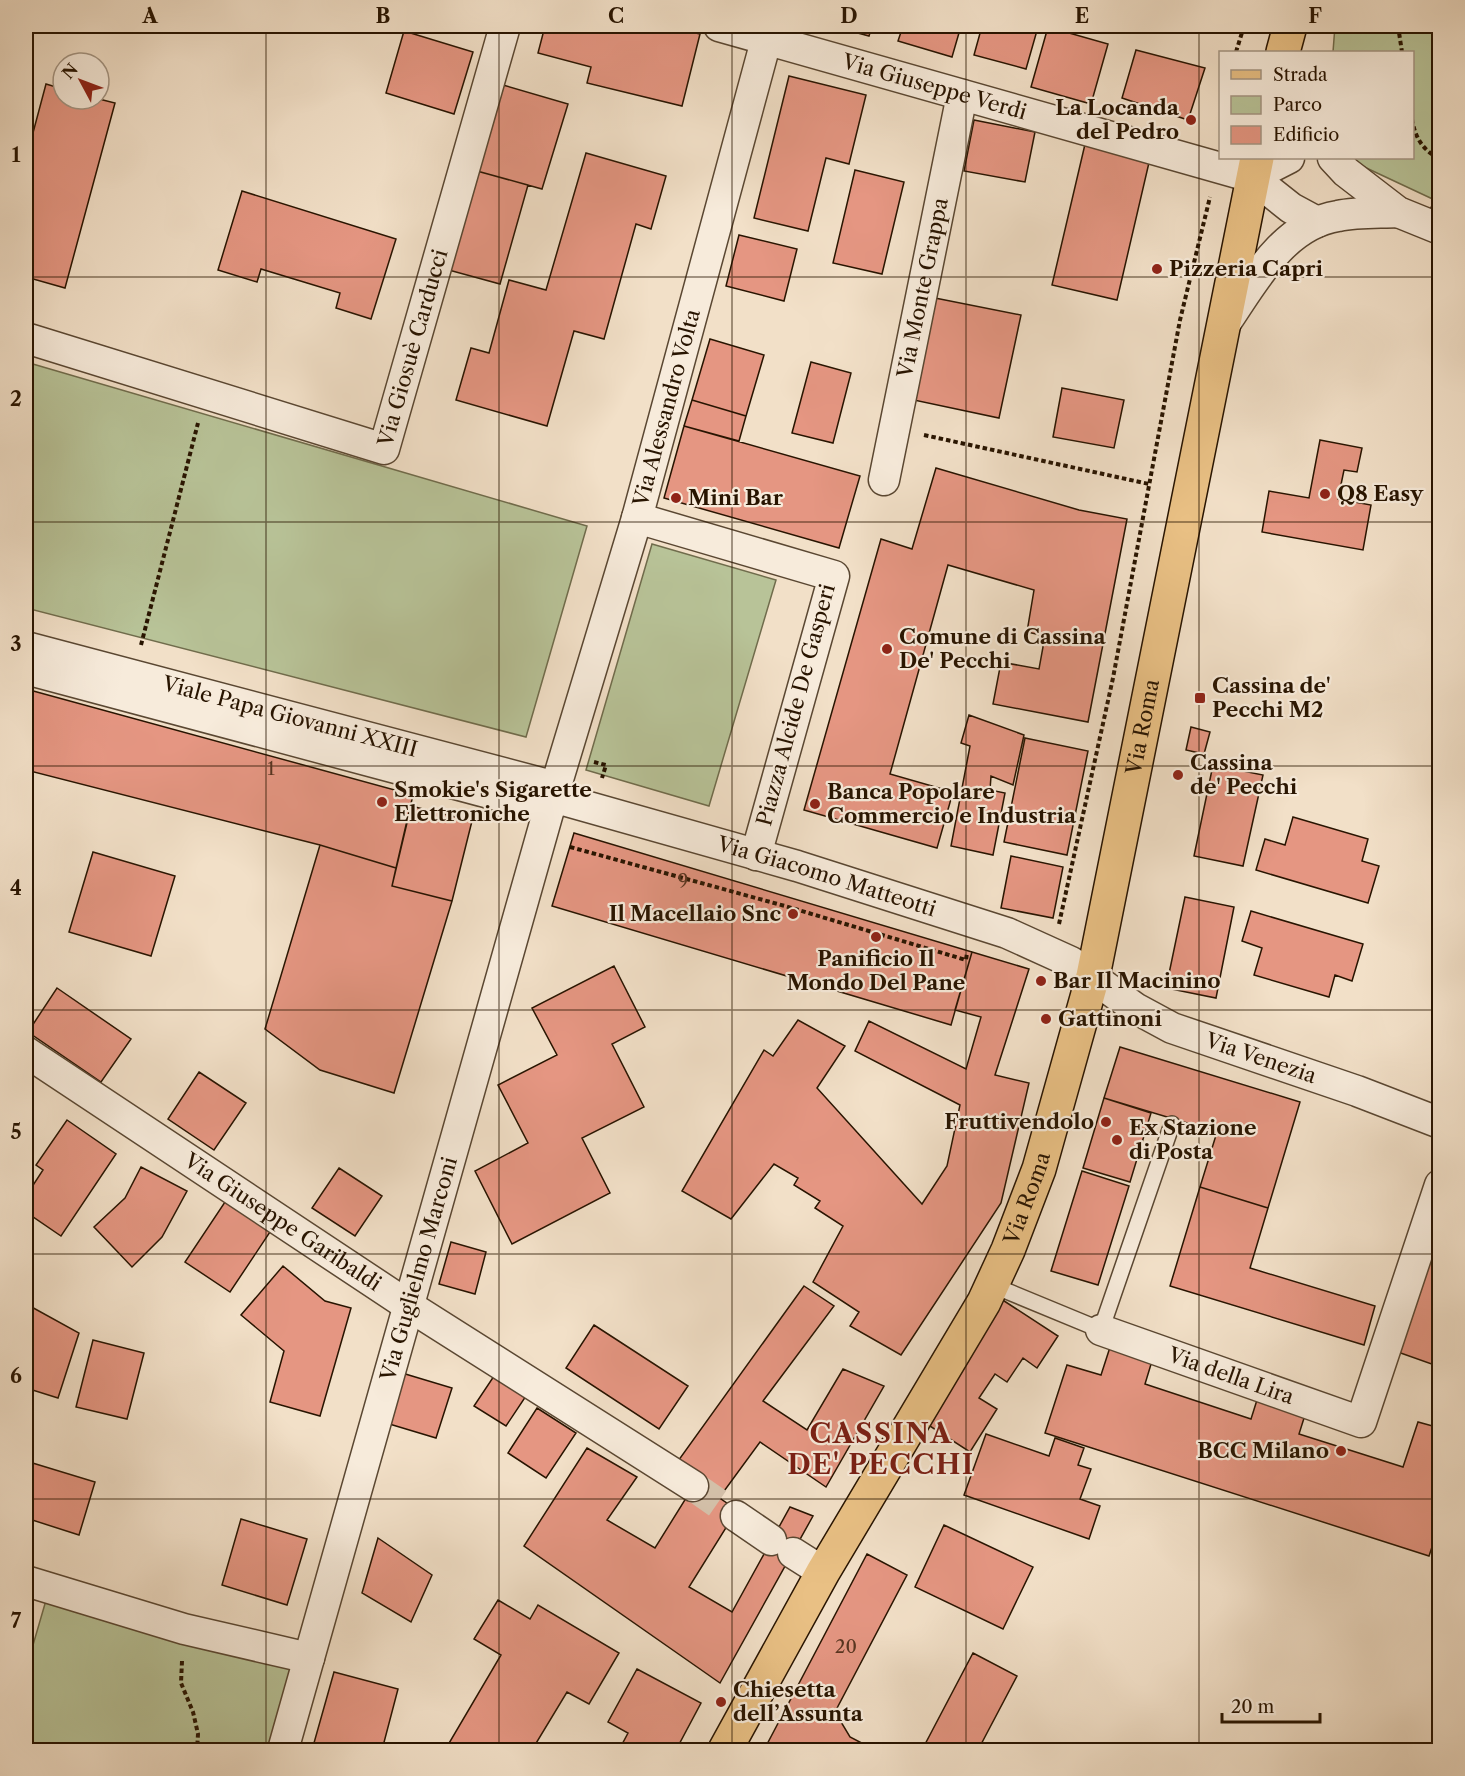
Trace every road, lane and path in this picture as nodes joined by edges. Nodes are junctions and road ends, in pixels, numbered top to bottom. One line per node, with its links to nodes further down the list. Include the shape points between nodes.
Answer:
1 (505, 26): 20 (street, Via Giosuè Carducci, via 384,448)
2 (719, 26): 5 (street, Via Giuseppe Verdi)
3 (1244, 26): 6 (path)
4 (1398, 26): 7 (path)
5 (769, 32): 8 (street, Via Giuseppe Verdi); 24 (street, Via Alessandro Volta)
6 (1236, 51)
7 (1402, 51)
8 (962, 95): 13 (street, Via Giuseppe Verdi); 21 (street, Via Monte Grappa)
9 (1414, 128): 11 (path, via 1415,136 1430,154)
10 (1285, 159): 14 (street)
11 (1440, 159)
12 (1332, 160): 15 (street)
13 (1218, 167): 14 (street, Via Giuseppe Verdi); 23 (path, via 1180,320)
14 (1254, 167): 17 (street, via 1290,208); 18 (main road, Via Roma)
15 (1398, 212): 16 (street); 17 (street, via 1337,216)
16 (1437, 220)
17 (1317, 222): 18 (street, via 1280,248)
18 (1221, 330): 33 (main road, Via Roma)
19 (26, 338): 20 (street, Via Giosuè Carducci)
20 (206, 394): 27 (path)
21 (894, 429): 22 (street, Via Monte Grappa); 23 (path)
22 (884, 480)
23 (1149, 484): 31 (path, via 1113,678 1059,926 1052,925)
24 (637, 518): 28 (street, Via Alessandro Volta); 30 (street, Piazza Alcide De Gasperi, via 834,576)
25 (26, 647): 27 (street, Viale Papa Giovanni XXIII)
26 (26, 669): 28 (street, Viale Papa Giovanni XXIII)
27 (133, 675): 28 (street, Viale Papa Giovanni XXIII)
28 (552, 798): 30 (street, Via Giacomo Matteotti); 39 (street, Via Guglielmo Marconi)
29 (570, 847): 32 (path, via 966,960 967,953)
30 (756, 855): 31 (street, Via Giacomo Matteotti, via 1007,933)
31 (1046, 949): 33 (street, Via Giacomo Matteotti)
32 (972, 954)
33 (1093, 976): 36 (street, Via Venezia, via 1135,1008 1172,1028 1357,1091); 38 (main road, Via Roma, via 1039,1169)
34 (26, 1052): 39 (street, Via Giuseppe Garibaldi)
35 (1173, 1124): 40 (lane)
36 (1440, 1124)
37 (1440, 1185): 40 (street, Via della Lira, via 1361,1422)
38 (992, 1285): 40 (lane); 43 (main road, Via Roma)
39 (409, 1306): 41 (street, Via Giuseppe Garibaldi); 46 (street, Via Guglielmo Marconi)
40 (1101, 1330)
41 (693, 1486)
42 (736, 1515): 43 (street)
43 (823, 1572): 49 (main road, Via Roma)
44 (26, 1581): 45 (street)
45 (184, 1629): 46 (street); 47 (path, via 181,1683 193,1712)
46 (309, 1658): 48 (street, Via Guglielmo Marconi)
47 (197, 1750)
48 (283, 1750)
49 (725, 1750)

